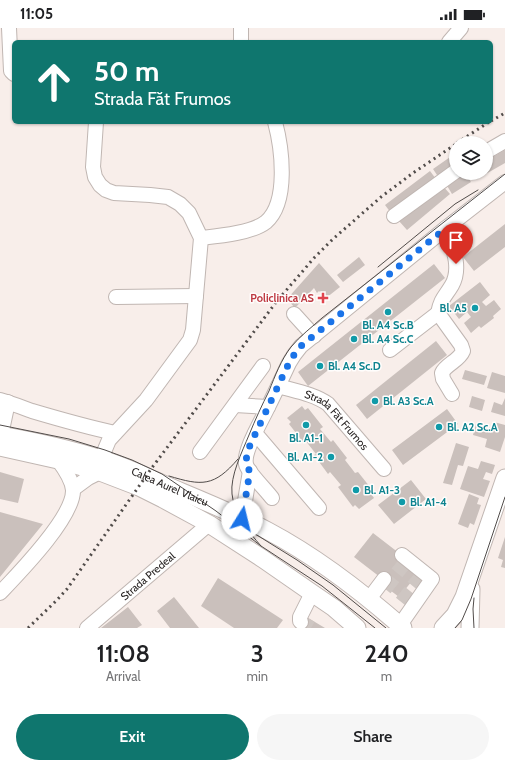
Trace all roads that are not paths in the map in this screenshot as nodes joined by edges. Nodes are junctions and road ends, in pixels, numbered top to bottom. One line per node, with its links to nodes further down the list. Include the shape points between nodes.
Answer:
1 (9, 28): 6 (street)
2 (241, 28): 4 (street)
3 (461, 28): 5 (street)
4 (241, 40)
5 (451, 40)
6 (12, 71)
7 (96, 124): 15 (street, via 93,167 100,185 114,193 168,197 189,213)
8 (275, 124): 15 (street, via 282,180 280,198 275,211 266,222 250,230)
9 (505, 141): 10 (street)
10 (493, 148)
11 (449, 176): 13 (street)
12 (505, 182): 14 (street)
13 (394, 216)
14 (446, 228): 18 (street, via 454,252 456,274 452,286 442,299); 20 (street)
15 (201, 238): 16 (street)
16 (196, 296): 17 (street); 28 (street, via 190,340 146,400)
17 (116, 297)
18 (438, 313): 21 (street); 24 (street, via 463,351 442,373)
19 (294, 314): 20 (street)
20 (314, 336): 23 (street, via 294,355)
21 (390, 350)
22 (263, 366): 26 (street)
23 (278, 386): 27 (street); 34 (street, Strada Făt Frumos, via 321,399 328,404)
24 (452, 394)
25 (4, 401): 28 (street); 30 (street)
26 (235, 405): 27 (street); 31 (street)
27 (268, 407): 29 (street)
28 (115, 433): 33 (street, via 109,440)
29 (255, 433): 35 (street, via 247,455 246,466); 39 (street)
30 (0, 439): 32 (main road, Calea Aurel Vlaicu); 33 (main road, Calea Aurel Vlaicu, via 43,444)
31 (200, 452)
32 (58, 460): 33 (main road, Calea Aurel Vlaicu); 37 (street, via 66,471)
33 (100, 465): 37 (street); 40 (main road, Calea Aurel Vlaicu, via 153,480); 41 (main road, Calea Aurel Vlaicu)
34 (384, 468)
35 (250, 471): 38 (street); 40 (street)
36 (505, 478): 43 (main road)
37 (73, 489): 45 (street, via 64,516 35,555)
38 (272, 498)
39 (319, 508)
40 (242, 519): 47 (main road, Calea Aurel Vlaicu, via 268,531 321,563)
41 (209, 524): 46 (main road, Calea Aurel Vlaicu); 50 (street, Strada Predeal)
42 (402, 555): 49 (street, via 432,578)
43 (472, 577): 52 (main road, via 461,605); 53 (main road)
44 (384, 580): 47 (street)
45 (0, 593)
46 (312, 593): 48 (street, via 300,617); 51 (main road, Calea Aurel Vlaicu, via 334,608)
47 (369, 599): 49 (main road, Calea Aurel Vlaicu)
48 (301, 622)
49 (402, 626)
50 (87, 628)
51 (355, 628)
52 (443, 628)
53 (470, 628)

